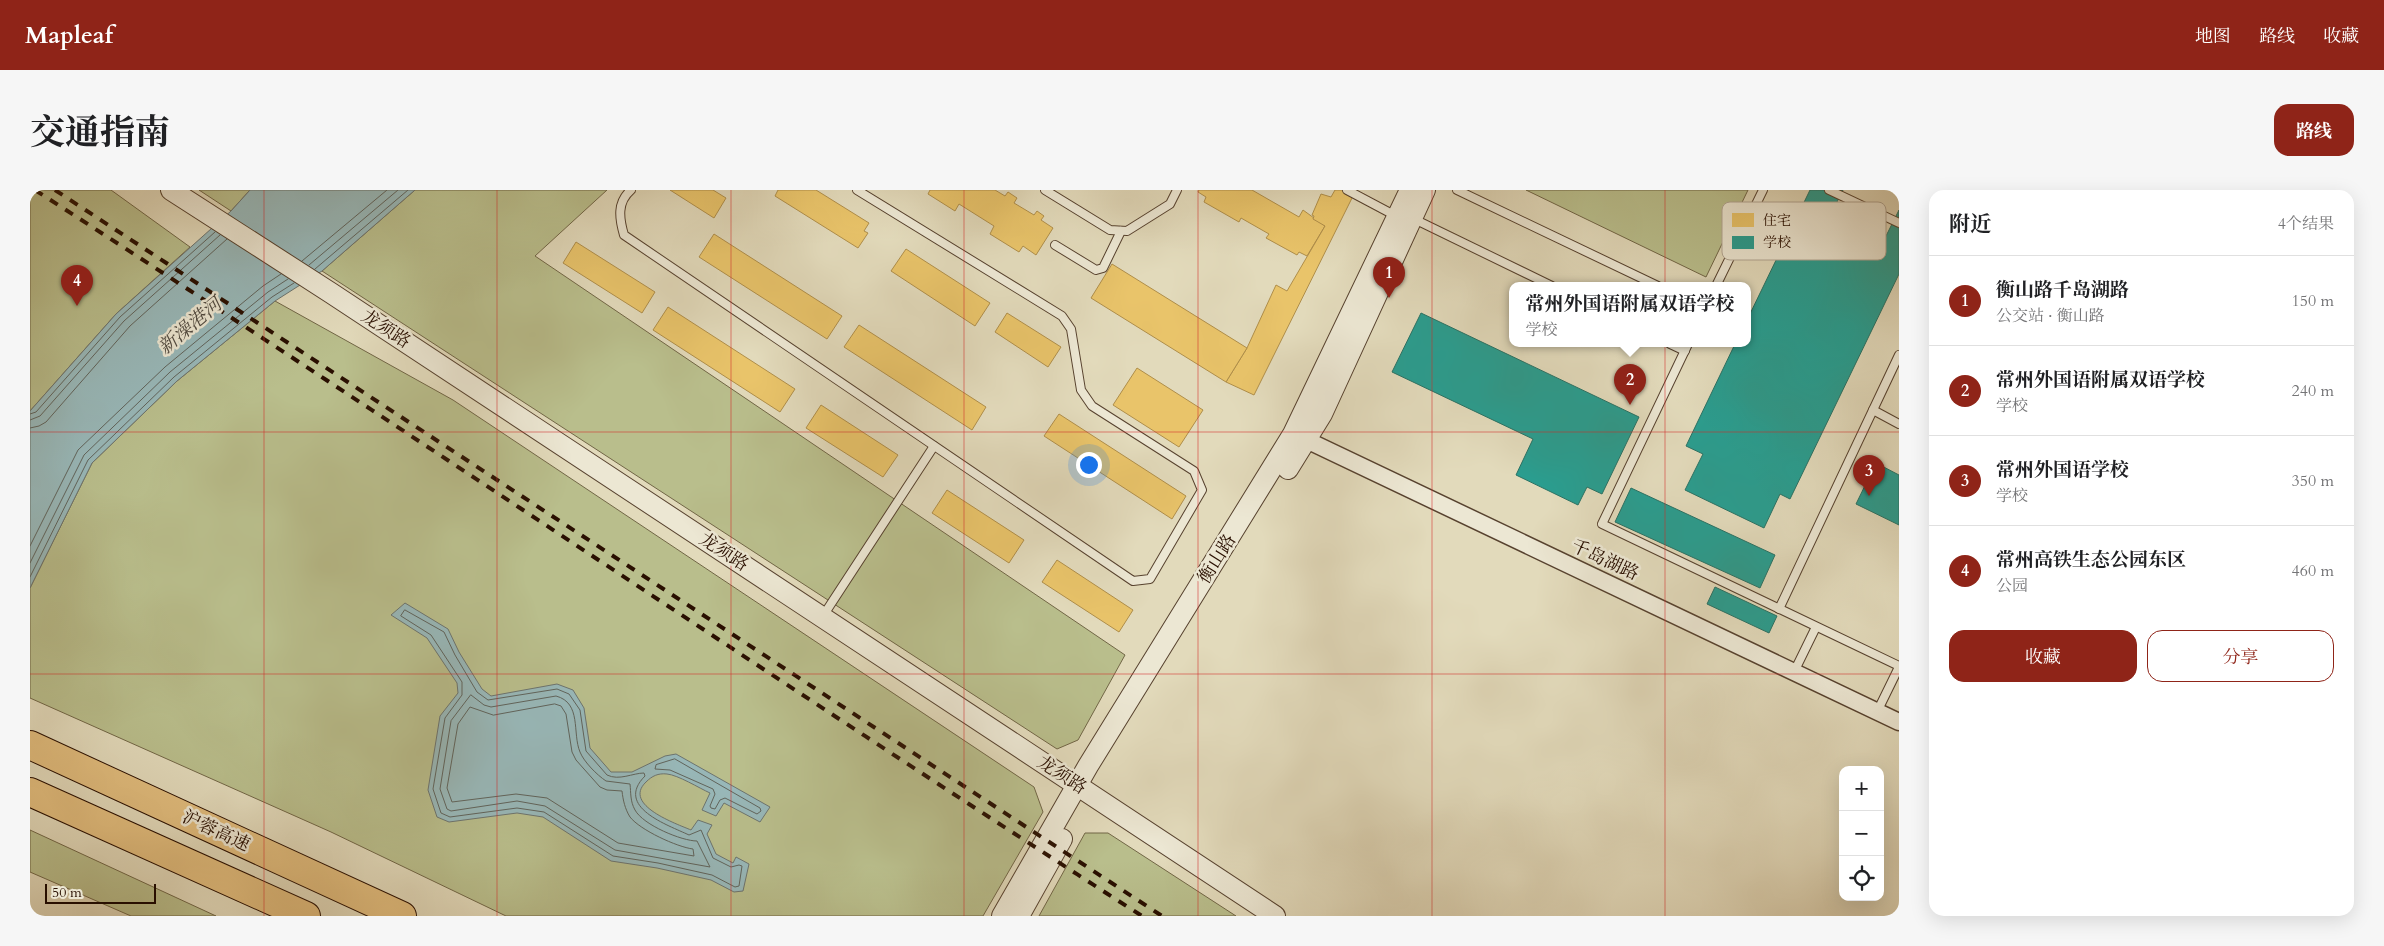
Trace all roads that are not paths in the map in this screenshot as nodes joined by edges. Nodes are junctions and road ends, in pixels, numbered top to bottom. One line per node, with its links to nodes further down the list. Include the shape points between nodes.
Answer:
1 (172, 190): 30 (street, 龙须路)
2 (631, 190): 28 (lane, via 623,197 619,219 624,235)
3 (857, 190): 28 (lane, via 1062,316 1072,329 1080,390 1092,406 1194,471 1202,490 1150,579 1133,581)
4 (1045, 190): 17 (lane, via 1110,230)
5 (1177, 190): 17 (lane, via 1170,204)
6 (1347, 190): 14 (lane)
7 (1410, 190): 14 (street, 衡山路)
8 (1425, 190): 14 (street, 衡山路)
9 (1456, 190): 21 (lane)
10 (1762, 190): 12 (lane)
11 (1829, 190): 13 (lane)
12 (1756, 202)
13 (1854, 202)
14 (1404, 217): 20 (lane); 27 (street, 衡山路, via 1322,414)
15 (1886, 217): 16 (lane)
16 (1899, 223)
17 (1121, 231): 18 (lane, via 1103,268 1096,270)
18 (1055, 245)
19 (1728, 260): 22 (lane)
20 (1543, 282)
21 (1650, 282)
22 (1718, 282)
23 (1687, 347): 29 (lane, via 1602,524)
24 (1899, 355): 25 (lane)
25 (1873, 410): 26 (lane); 29 (lane)
26 (1899, 424)
27 (1300, 437): 33 (street, 千岛湖路); 37 (street, 衡山路)
28 (934, 446): 30 (lane)
29 (1779, 609): 31 (lane)
30 (822, 617): 37 (street, 龙须路)
31 (1816, 627): 32 (lane); 33 (lane)
32 (1899, 667): 34 (lane)
33 (1794, 672): 34 (street, 千岛湖路)
34 (1877, 712): 35 (street, 千岛湖路)
35 (1899, 722)
36 (30, 745): 40 (highway, 沪蓉高速)
37 (1083, 789): 41 (street, 衡山路); 42 (street, 衡山路); 43 (street, 龙须路)
38 (30, 792): 39 (highway)
39 (306, 916)
40 (402, 916)
41 (1002, 916)
42 (1019, 916)
43 (1275, 916)

